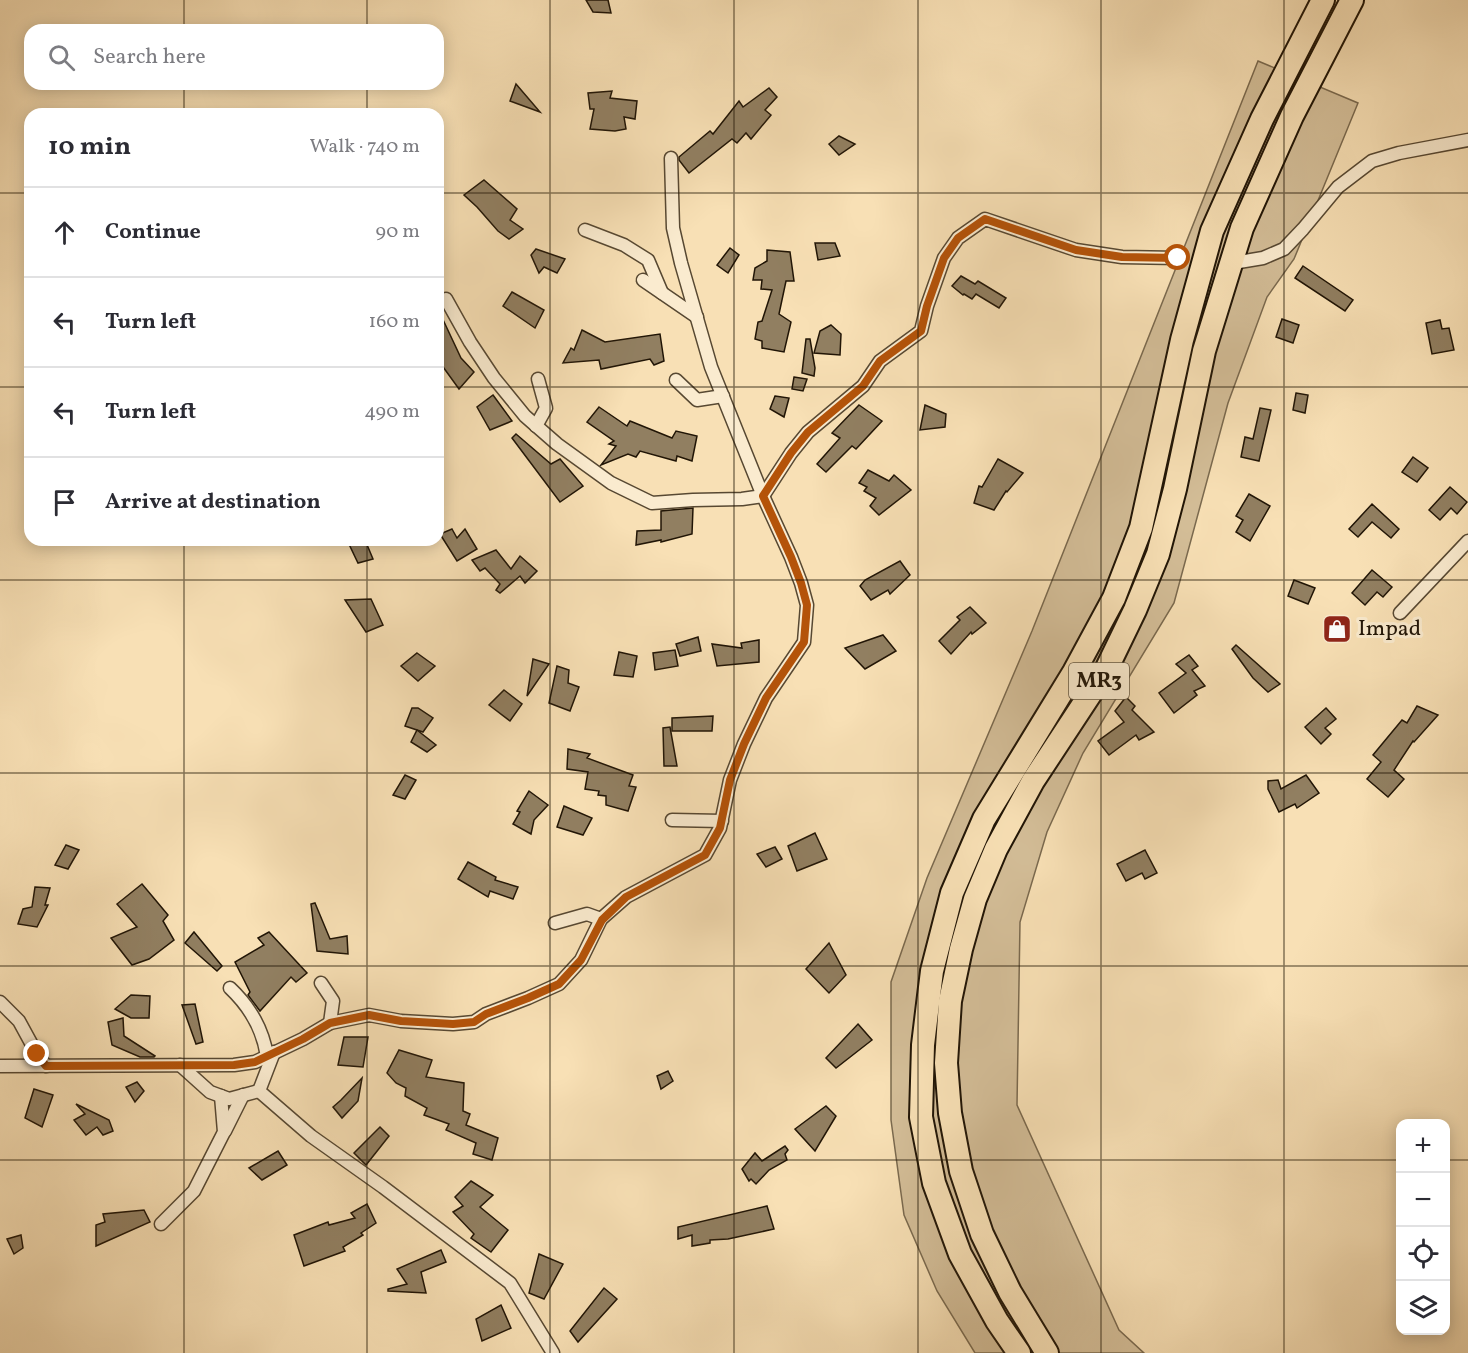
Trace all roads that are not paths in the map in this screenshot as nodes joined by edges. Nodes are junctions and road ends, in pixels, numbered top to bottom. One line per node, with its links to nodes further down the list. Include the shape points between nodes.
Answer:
1 (1323, 0): 37 (highway, MR3, via 1262,119 1212,231 1182,340 1141,528 1114,598 1074,672 984,819 952,893 932,971 923,1045 921,1117 934,1184 960,1254)
2 (1352, 0): 38 (highway, MR3, via 1292,116 1242,228 1204,351 1158,554 1135,610 1106,670 1033,781 996,849 975,898 961,949 950,1001 946,1063 961,1171 982,1234 1010,1292)
3 (1468, 140): 7 (street, via 1372,161 1338,187 1284,249)
4 (670, 158): 11 (street, via 673,228)
5 (585, 230): 9 (street, via 624,245 648,260)
6 (1178, 258): 16 (street, via 1122,257 1076,250 985,219 958,238 944,258 921,331 880,361 863,386 808,432)
7 (1239, 262)
8 (644, 280): 9 (street)
9 (662, 293): 11 (street)
10 (446, 299): 15 (street, via 494,378)
11 (697, 317): 14 (street)
12 (538, 379): 15 (street, via 546,408)
13 (676, 380): 14 (street, via 697,400)
14 (723, 396): 16 (street)
15 (536, 426): 16 (street, via 611,483 652,503)
16 (763, 496): 20 (street, via 801,583 807,605 804,642 766,698 744,744 730,780)
17 (1468, 541): 18 (street)
18 (1400, 613)
19 (672, 820): 20 (street)
20 (722, 821): 21 (street, via 705,855 626,897)
21 (602, 920): 22 (street, via 587,914); 26 (street, via 581,960 559,984 474,1022 401,1021 369,1015)
22 (555, 923)
23 (321, 983): 26 (street, via 333,1000)
24 (230, 987): 27 (street, via 259,1027)
25 (0, 1002): 30 (street, via 19,1021)
26 (330, 1023): 27 (street)
27 (270, 1054): 28 (street, via 255,1062 234,1065); 31 (street)
28 (180, 1065): 30 (street); 33 (street, via 210,1092)
29 (0, 1066): 30 (street)
30 (46, 1066)
31 (259, 1091): 32 (street); 36 (street, via 311,1137 510,1283)
32 (243, 1095): 33 (street, via 229,1099); 34 (street)
33 (221, 1096): 34 (street)
34 (224, 1132): 35 (street, via 194,1191)
35 (161, 1224)
36 (553, 1353)
37 (1019, 1353)
38 (1047, 1353)

